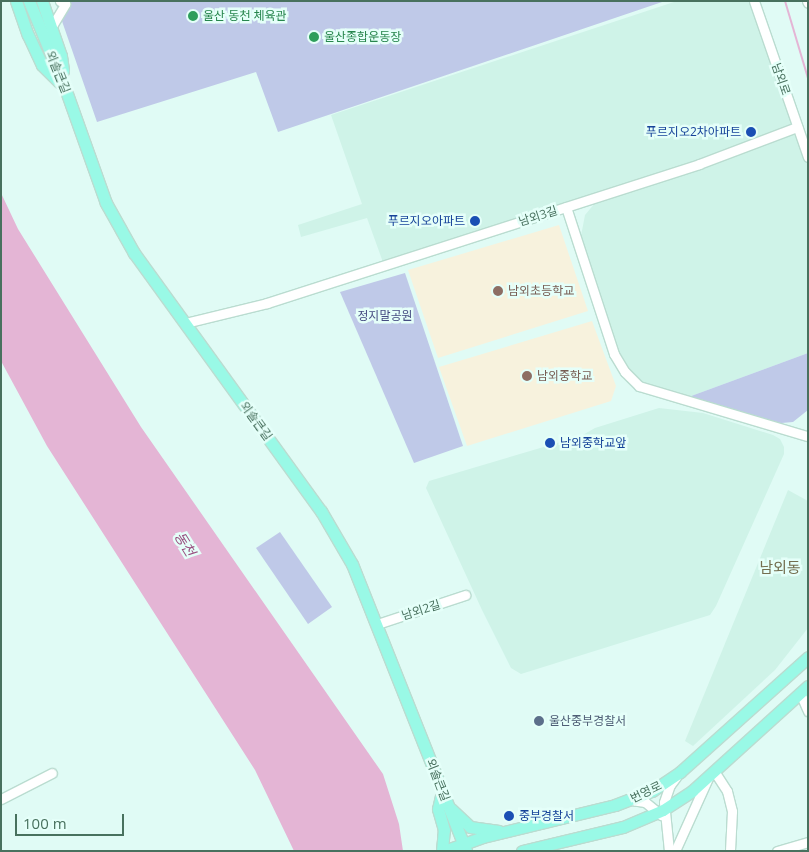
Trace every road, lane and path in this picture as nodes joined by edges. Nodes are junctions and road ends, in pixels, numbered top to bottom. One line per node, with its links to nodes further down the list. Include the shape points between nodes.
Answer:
1 (16, 1): 7 (main road, via 42,65)
2 (30, 1): 7 (main road, 외솔큰길)
3 (42, 1): 6 (main road)
4 (60, 1): 6 (street, via 65,4)
5 (754, 1): 8 (street, 남외로)
6 (52, 26): 7 (main road, via 61,56)
7 (65, 88): 11 (main road, 외솔큰길, via 106,203 134,253)
8 (798, 127): 9 (street, 남외로); 10 (street, via 699,164)
9 (808, 157)
10 (566, 207): 11 (street, 남외3길, via 267,303); 12 (street, 남외3길, via 614,354 639,386)
11 (185, 323): 14 (main road, 외솔큰길, via 321,511 352,564)
12 (808, 436)
13 (465, 595): 14 (street, 남외2길)
14 (377, 624): 21 (main road, 외솔큰길)
15 (808, 656): 18 (main road, 번영로)
16 (804, 689): 17 (street); 20 (main road, 번영로)
17 (808, 711)
18 (680, 772): 23 (main road, 번영로, via 652,791); 25 (street, via 666,793)
19 (52, 773): 22 (street)
20 (711, 773): 25 (main road, 번영로, via 692,791); 32 (street); 33 (street, via 726,791 732,811)
21 (442, 792): 24 (main road, 외솔큰길); 29 (main road, via 438,809 444,830)
22 (1, 799)
23 (630, 800): 25 (street, via 645,802); 26 (main road, 번영로)
24 (448, 807): 26 (main road, via 470,827); 28 (main road, 외솔큰길)
25 (661, 811): 30 (main road, 번영로, via 623,827); 31 (street)
26 (506, 832): 28 (main road, 번영로)
27 (808, 842): 34 (street)
28 (465, 847): 29 (main road, 번영로)
29 (443, 851)
30 (522, 851)
31 (669, 851)
32 (675, 851)
33 (730, 851)
34 (777, 851)

